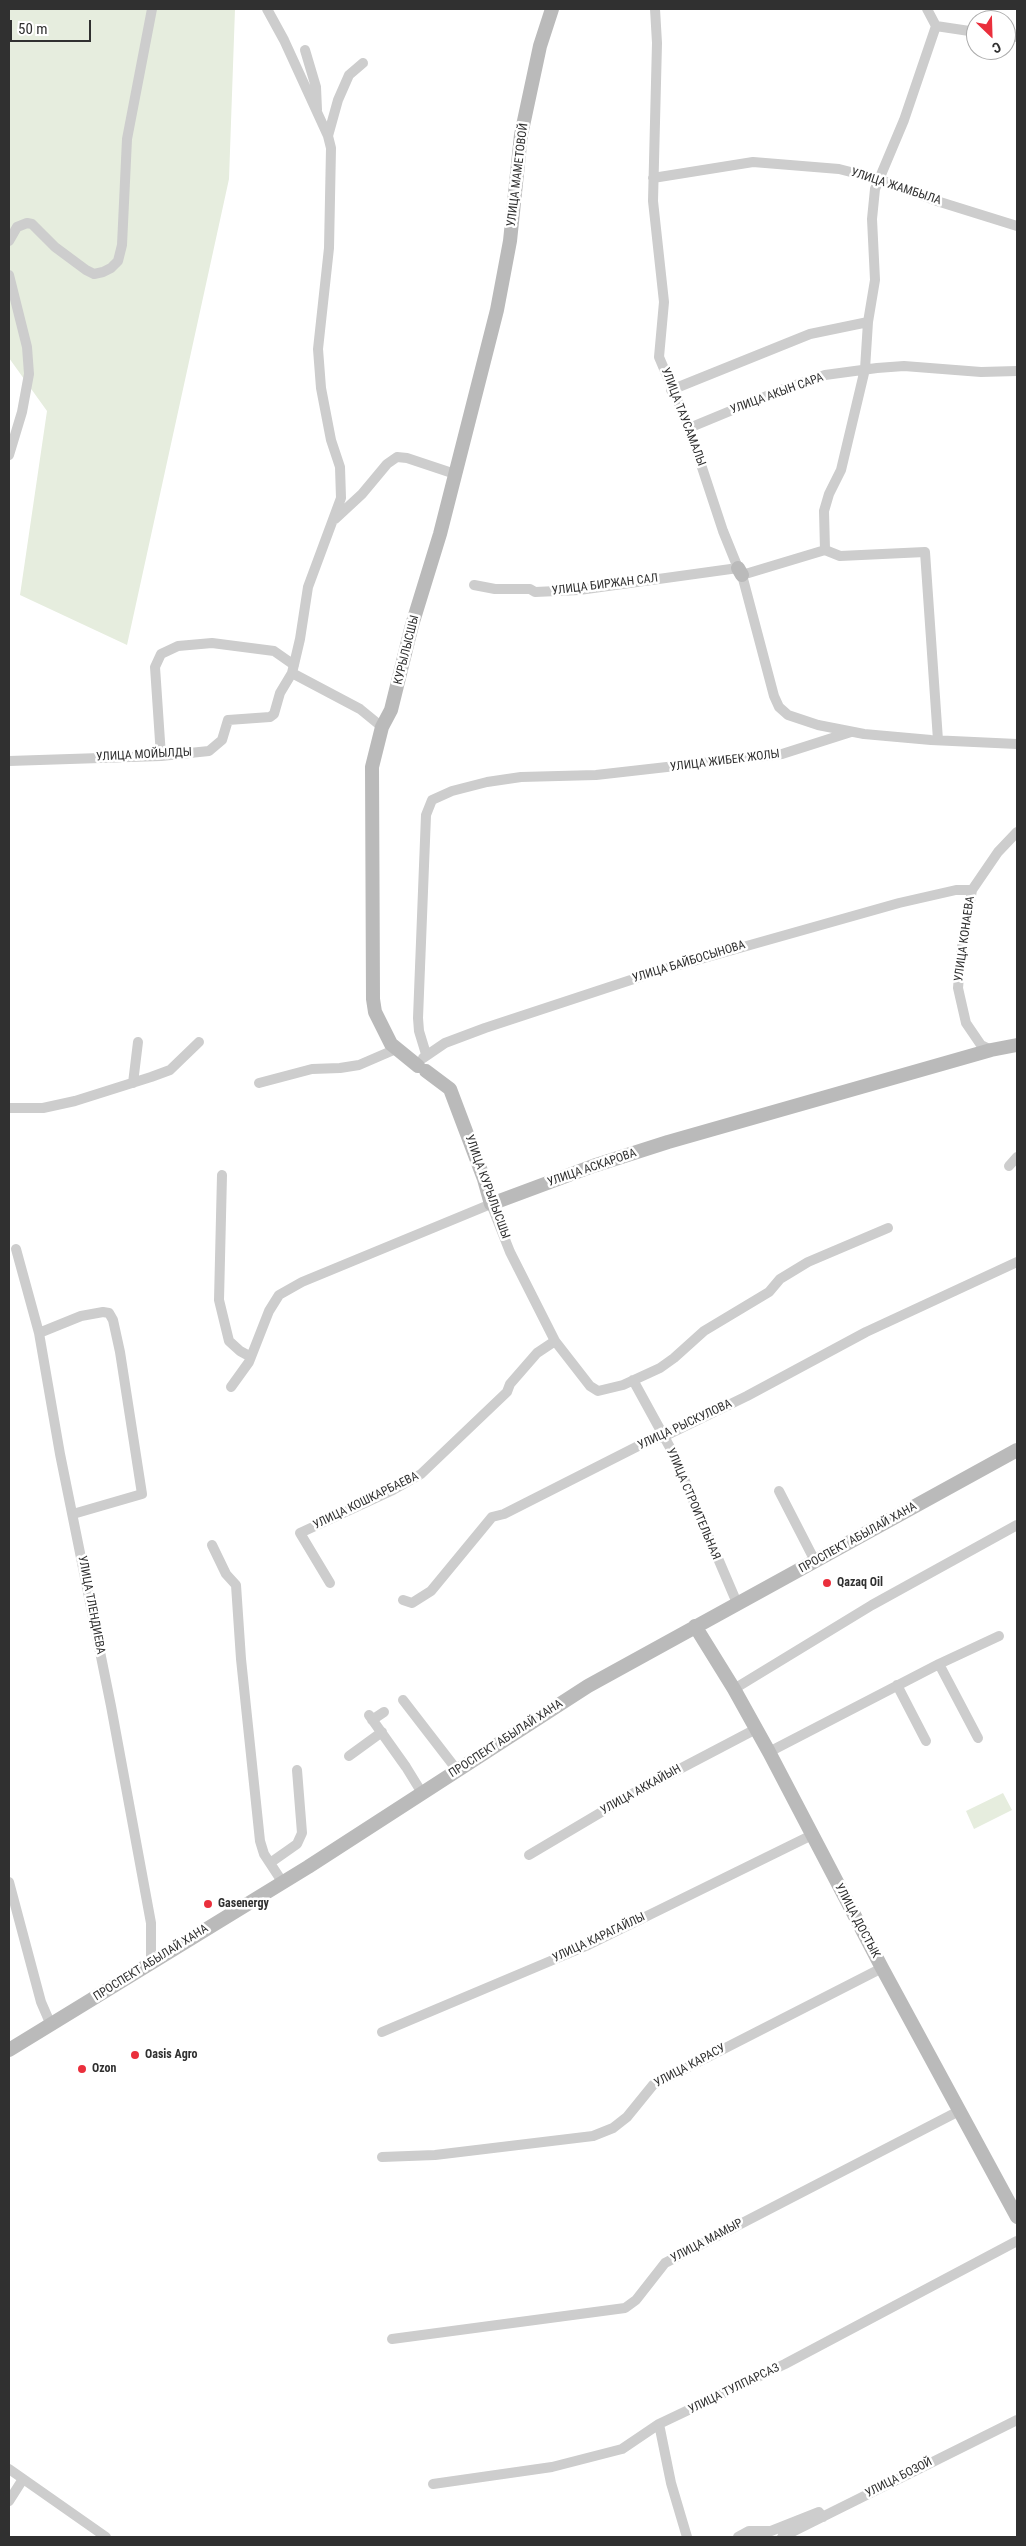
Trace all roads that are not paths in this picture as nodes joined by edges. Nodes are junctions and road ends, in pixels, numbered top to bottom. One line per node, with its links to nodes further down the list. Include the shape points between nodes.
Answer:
1 (152, 9): 15 (street, via 127,139 122,245 118,261 111,268 94,274 54,248 32,224 27,223 17,227)
2 (266, 9): 10 (street, via 284,40)
3 (552, 9): 17 (street, УЛИЦА МАМЕТОВОЙ, via 540,46 521,135)
4 (655, 9): 12 (street, УЛИЦА ТАУСАМАЛЫ)
5 (927, 9): 6 (street)
6 (936, 26): 7 (street); 13 (street, via 904,120)
7 (966, 30)
8 (305, 50): 10 (street, via 316,87)
9 (363, 63): 11 (street, via 349,75)
10 (316, 111): 11 (street)
11 (328, 136): 25 (street, via 332,148 330,248 318,349 321,388 340,467 341,498)
12 (653, 178): 13 (street, УЛИЦА ЖАМБЫЛА, via 753,162 839,169); 21 (street, УЛИЦА ТАУСАМАЛЫ, via 664,302 660,357)
13 (878, 179): 14 (street, УЛИЦА ЖАМБЫЛА); 18 (street, via 872,219 875,280)
14 (1017, 226)
15 (9, 241)
16 (9, 274): 23 (street, via 28,347 29,374)
17 (502, 285): 24 (street, КУРЫЛЫСШЫ)
18 (868, 322): 19 (street); 21 (street, via 810,334)
19 (865, 369): 20 (street, УЛИЦА АКЫН САРА, via 904,366 981,372); 22 (street, УЛИЦА АКЫН САРА, via 808,380); 26 (street, via 841,470 824,511)
20 (1017, 371)
21 (671, 390): 22 (street, УЛИЦА ТАУСАМАЛЫ)
22 (689, 428): 27 (street, УЛИЦА ТАУСАМАЛЫ)
23 (9, 455)
24 (455, 474): 25 (street, via 396,457); 30 (street, КУРЫЛЫСШЫ, via 391,710)
25 (334, 519): 29 (street, via 308,587)
26 (825, 550): 27 (street, УЛИЦА БИРЖАН САЛ); 32 (street, УЛИЦА БИРЖАН САЛ, via 840,556 925,552)
27 (740, 572): 28 (street, УЛИЦА БИРЖАН САЛ, via 580,590 535,592); 31 (street, УЛИЦА ТАУСАМАЛЫ, via 779,707 799,719)
28 (474, 585)
29 (293, 669): 30 (street, via 360,709); 34 (street, УЛИЦА МОЙЫЛДЫ, via 280,693 276,711 270,717 228,720 222,740 209,750); 34 (street, via 274,651 212,643 178,646 161,654 155,667)
30 (382, 728): 38 (street, КУРЫЛЫСШЫ, via 372,767 373,999)
31 (852, 732): 32 (street, УЛИЦА ЖИБЕК ЖОЛЫ); 44 (street, УЛИЦА ЖИБЕК ЖОЛЫ, via 782,754 596,775 521,777 478,785 432,800 426,815 418,1018)
32 (938, 740): 33 (street, УЛИЦА ЖИБЕК ЖОЛЫ)
33 (1017, 744)
34 (161, 756): 35 (street, УЛИЦА МОЙЫЛДЫ)
35 (9, 760)
36 (1017, 832): 37 (street, УЛИЦА КОНАЕВА, via 998,852)
37 (972, 890): 43 (street, УЛИЦА КОНАЕВА, via 958,988 966,1023 981,1045); 44 (street, УЛИЦА БАЙБОСЫНОВА, via 956,890 899,903 710,955 486,1028 445,1044)
38 (379, 1020): 42 (street, УЛИЦА КУРЫЛЫСШЫ)
39 (138, 1042): 45 (street)
40 (199, 1042): 45 (street, via 170,1070)
41 (1017, 1044): 43 (street, УЛИЦА АСКАРОВА)
42 (396, 1049): 44 (street, УЛИЦА КУРЫЛЫСШЫ); 46 (street, via 359,1065 312,1069)
43 (991, 1050): 51 (street, УЛИЦА АСКАРОВА, via 658,1145)
44 (423, 1064): 51 (street, УЛИЦА КУРЫЛЫСШЫ, via 450,1089)
45 (133, 1083): 47 (street, via 43,1108)
46 (259, 1083)
47 (9, 1108)
48 (1017, 1157): 49 (street)
49 (1009, 1166)
50 (222, 1175): 57 (street, via 220,1300 229,1341)
51 (491, 1204): 56 (street, УЛИЦА КУРЫЛЫСШЫ, via 510,1252); 57 (street, УЛИЦА АСКАРОВА, via 302,1282 279,1295 269,1311)
52 (888, 1228): 58 (street, via 808,1262 780,1279 770,1292 704,1331 674,1358)
53 (16, 1249): 55 (street, УЛИЦА ТЛЕНДИЕВА)
54 (1017, 1262): 60 (street, УЛИЦА РЫСКУЛОВА, via 866,1332)
55 (39, 1333): 63 (street, УЛИЦА ТЛЕНДИЕВА); 63 (street, via 81,1316 109,1313 120,1352 142,1494)
56 (554, 1341): 58 (street, УЛИЦА КУРЫЛЫСШЫ, via 590,1386 598,1391); 67 (street, УЛИЦА КОШКАРБАЕВА, via 537,1354 510,1384 507,1392 421,1474 300,1533)
57 (251, 1357): 59 (street, УЛИЦА АСКАРОВА)
58 (633, 1380): 60 (street, УЛИЦА СТРОИТЕЛЬНАЯ)
59 (231, 1387)
60 (664, 1438): 68 (street, УЛИЦА РЫСКУЛОВА, via 650,1440 492,1518 431,1591 412,1602); 69 (street, УЛИЦА СТРОИТЕЛЬНАЯ)
61 (1017, 1450): 66 (street, ПРОСПЕКТ АБЫЛАЙ ХАНА)
62 (779, 1491): 66 (street)
63 (73, 1514): 91 (street, УЛИЦА ТЛЕНДИЕВА, via 151,1923)
64 (1017, 1525): 74 (street, via 872,1605)
65 (212, 1545): 88 (street, via 226,1574 236,1586 260,1842)
66 (815, 1561): 69 (street, ПРОСПЕКТ АБЫЛАЙ ХАНА)
67 (330, 1583)
68 (403, 1600)
69 (736, 1603): 70 (street, ПРОСПЕКТ АБЫЛАЙ ХАНА)
70 (695, 1626): 74 (street, УЛИЦА ДОСТЫК); 84 (street, ПРОСПЕКТ АБЫЛАЙ ХАНА, via 588,1686)
71 (999, 1636): 72 (street)
72 (940, 1664): 73 (street); 79 (street)
73 (897, 1685): 80 (street); 81 (street)
74 (734, 1689): 77 (street, УЛИЦА ДОСТЫК)
75 (403, 1700): 84 (street)
76 (384, 1712): 78 (street, via 370,1718)
77 (756, 1729): 81 (street, УЛИЦА ДОСТЫК); 87 (street, УЛИЦА АККАЙЫН, via 632,1794)
78 (382, 1732): 82 (street); 85 (street)
79 (978, 1738)
80 (926, 1741)
81 (769, 1752): 86 (street, УЛИЦА ДОСТЫК)
82 (349, 1756)
83 (297, 1770): 88 (street, via 302,1833 296,1844)
84 (457, 1770): 85 (street, ПРОСПЕКТ АБЫЛАЙ ХАНА)
85 (422, 1793): 90 (street, ПРОСПЕКТ АБЫЛАЙ ХАНА)
86 (812, 1835): 92 (street, УЛИЦА ДОСТЫК); 94 (street, УЛИЦА КАРАГАЙЛЫ, via 586,1946)
87 (529, 1855)
88 (270, 1863): 90 (street)
89 (9, 1882): 93 (street, via 41,2002)
90 (283, 1883): 91 (street, ПРОСПЕКТ АБЫЛАЙ ХАНА)
91 (151, 1963): 93 (street, ПРОСПЕКТ АБЫЛАЙ ХАНА)
92 (882, 1968): 96 (street, УЛИЦА ДОСТЫК); 97 (street, УЛИЦА КАРАСУ, via 652,2085 627,2117 613,2128 593,2136 435,2155)
93 (51, 2025): 95 (street, ПРОСПЕКТ АБЫЛАЙ ХАНА)
94 (382, 2032)
95 (9, 2050)
96 (959, 2111): 98 (street, УЛИЦА ДОСТЫК); 100 (street, УЛИЦА МАМЫР, via 665,2263 636,2300 625,2308)
97 (382, 2157)
98 (1017, 2216)
99 (1017, 2241): 102 (street, УЛИЦА ТУЛПАРСАЗ, via 785,2364)
100 (392, 2340)
101 (1017, 2420): 107 (street, УЛИЦА БОЗОЙ)
102 (659, 2424): 105 (street, УЛИЦА ТУЛПАРСАЗ, via 622,2449 552,2467); 109 (street)
103 (9, 2469): 104 (street)
104 (23, 2479): 106 (street); 108 (street)
105 (433, 2484)
106 (9, 2501)
107 (823, 2517): 110 (street, via 819,2512 771,2531 749,2531); 111 (street, УЛИЦА БОЗОЙ)
108 (106, 2537)
109 (686, 2537)
110 (738, 2537)
111 (782, 2537)

